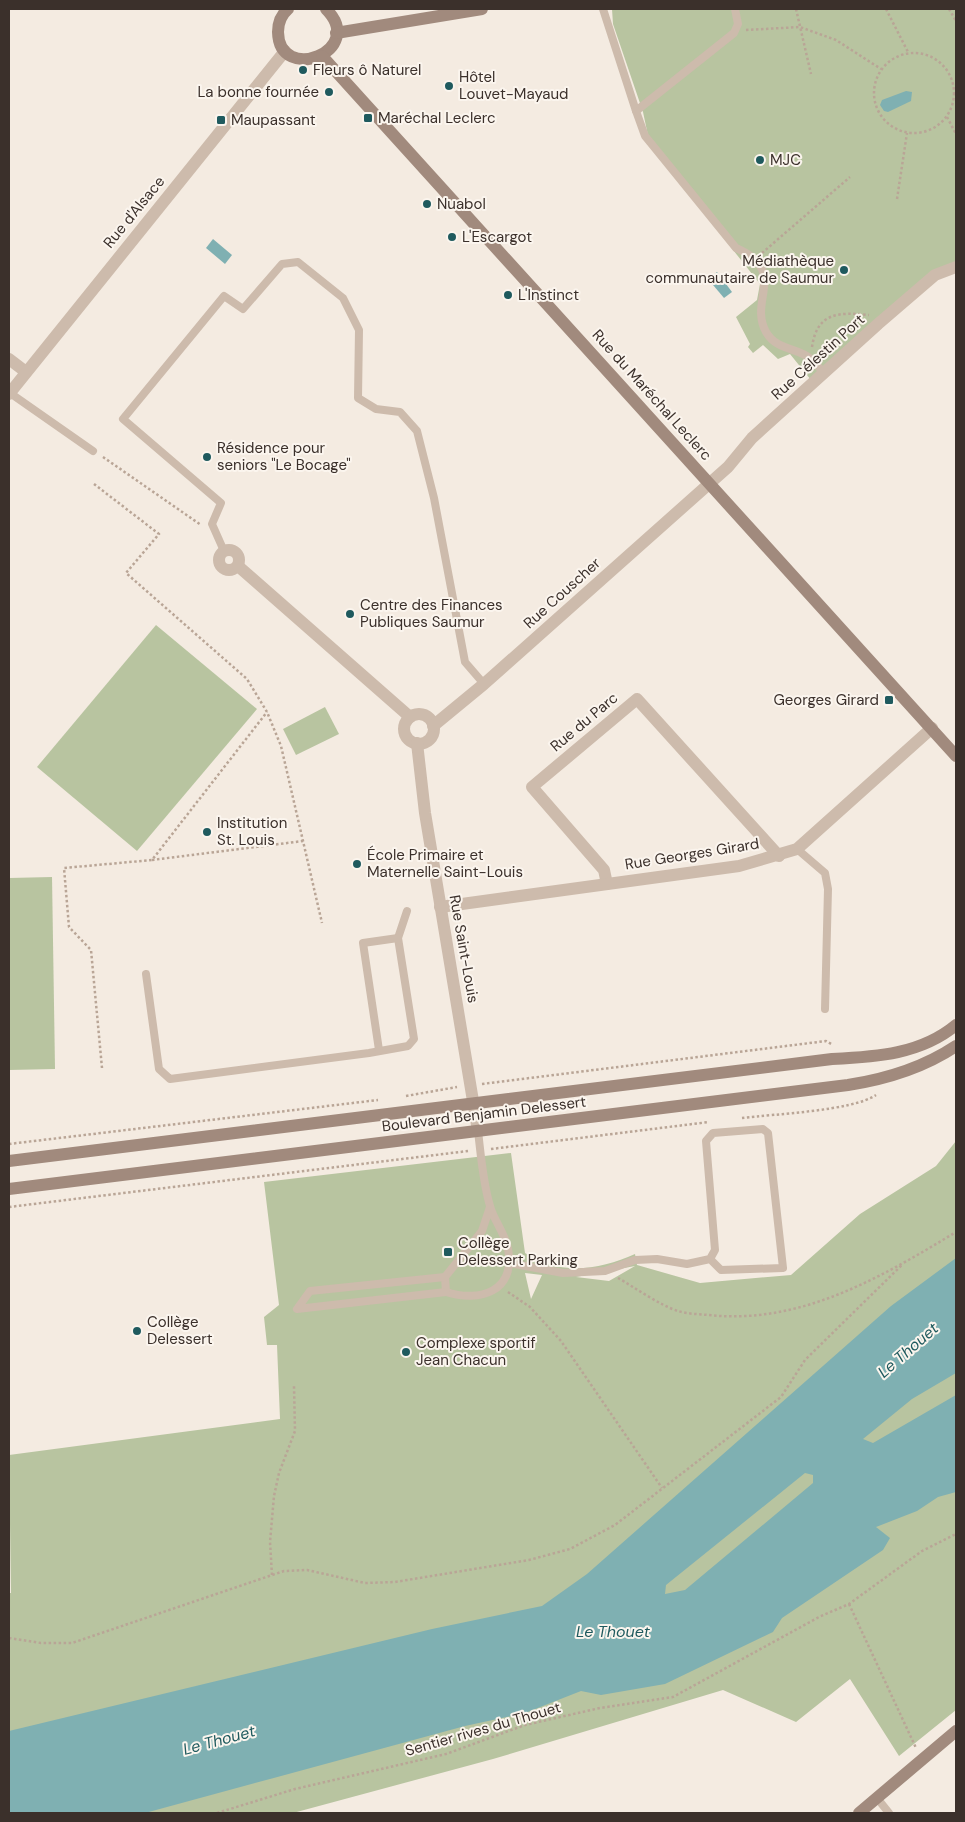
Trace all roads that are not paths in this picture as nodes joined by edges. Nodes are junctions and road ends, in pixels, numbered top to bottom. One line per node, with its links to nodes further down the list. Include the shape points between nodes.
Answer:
1 (326, 9): 6 (main road, via 332,16)
2 (482, 9): 6 (main road)
3 (603, 9): 9 (lane)
4 (735, 9): 9 (lane, via 738,24 735,31)
5 (285, 10): 7 (main road, via 278,36)
6 (336, 33): 8 (main road, via 334,42)
7 (285, 51): 8 (main road, via 303,60); 12 (street, Rue d'Alsace)
8 (322, 56): 16 (main road, Rue du Maréchal Leclerc)
9 (636, 111): 13 (lane, via 645,136 736,248 755,258 762,266 762,318 774,343 810,358)
10 (956, 266): 13 (street, Rue Célestin Port, via 935,275)
11 (9, 359): 12 (street)
12 (26, 372): 14 (street, Rue d'Alsace)
13 (824, 373): 16 (street, Rue Célestin Port, via 752,438)
14 (9, 393): 15 (lane)
15 (93, 451)
16 (710, 483): 18 (street, Rue Couscher); 21 (main road, Rue du Maréchal Leclerc)
17 (224, 551): 18 (lane, via 212,524 221,503 123,419 224,296 243,309 282,264 298,262 343,298 359,330 358,398 376,409 400,412 417,430 434,498 466,662); 19 (street, via 219,556 220,566 229,570 238,566)
18 (484, 684): 20 (street, Rue Couscher)
19 (410, 718): 20 (street, via 422,714); 22 (street, via 405,732)
20 (434, 726): 22 (street, via 431,738)
21 (932, 728): 23 (main road, Rue du Maréchal Leclerc); 24 (street, Rue Georges Girard)
22 (417, 743): 27 (street, Rue Saint-Louis)
23 (956, 756)
24 (797, 849): 25 (street, Rue Georges Girard); 31 (lane, via 825,873 828,889)
25 (779, 856): 26 (street, Rue Georges Girard, via 739,866); 26 (street, Rue du Parc, via 637,700 532,787 604,870)
26 (607, 884): 27 (street, Rue Georges Girard)
27 (440, 907): 35 (street, Rue Saint-Louis)
28 (407, 911): 29 (lane)
29 (398, 938): 34 (lane, via 414,1039 408,1046); 34 (lane, via 363,943)
30 (146, 974): 34 (lane, via 159,1069 170,1079 369,1054)
31 (825, 1009)
32 (956, 1025): 35 (main road, Boulevard Benjamin Delessert, via 936,1040 896,1053)
33 (956, 1046): 36 (main road, Boulevard Benjamin Delessert, via 918,1067 875,1081)
34 (379, 1050)
35 (474, 1104): 36 (street, Rue Saint-Louis); 37 (main road, Boulevard Benjamin Delessert)
36 (478, 1131): 38 (main road, Boulevard Benjamin Delessert); 39 (lane)
37 (9, 1161)
38 (9, 1189)
39 (490, 1207): 41 (lane, via 504,1236); 42 (lane, via 482,1231)
40 (710, 1259): 40 (lane, via 721,1270 783,1268 768,1133 763,1128 713,1133 706,1141 715,1250); 41 (lane, via 687,1264 657,1259 635,1260 605,1271 563,1273)
41 (509, 1263): 43 (lane, via 498,1286 487,1295 472,1297)
42 (445, 1277): 43 (lane); 43 (lane, via 310,1291 297,1309)
43 (446, 1292)
44 (956, 1731): 45 (main road)
45 (877, 1798): 46 (main road); 47 (lane)
46 (859, 1813)
47 (890, 1813)

